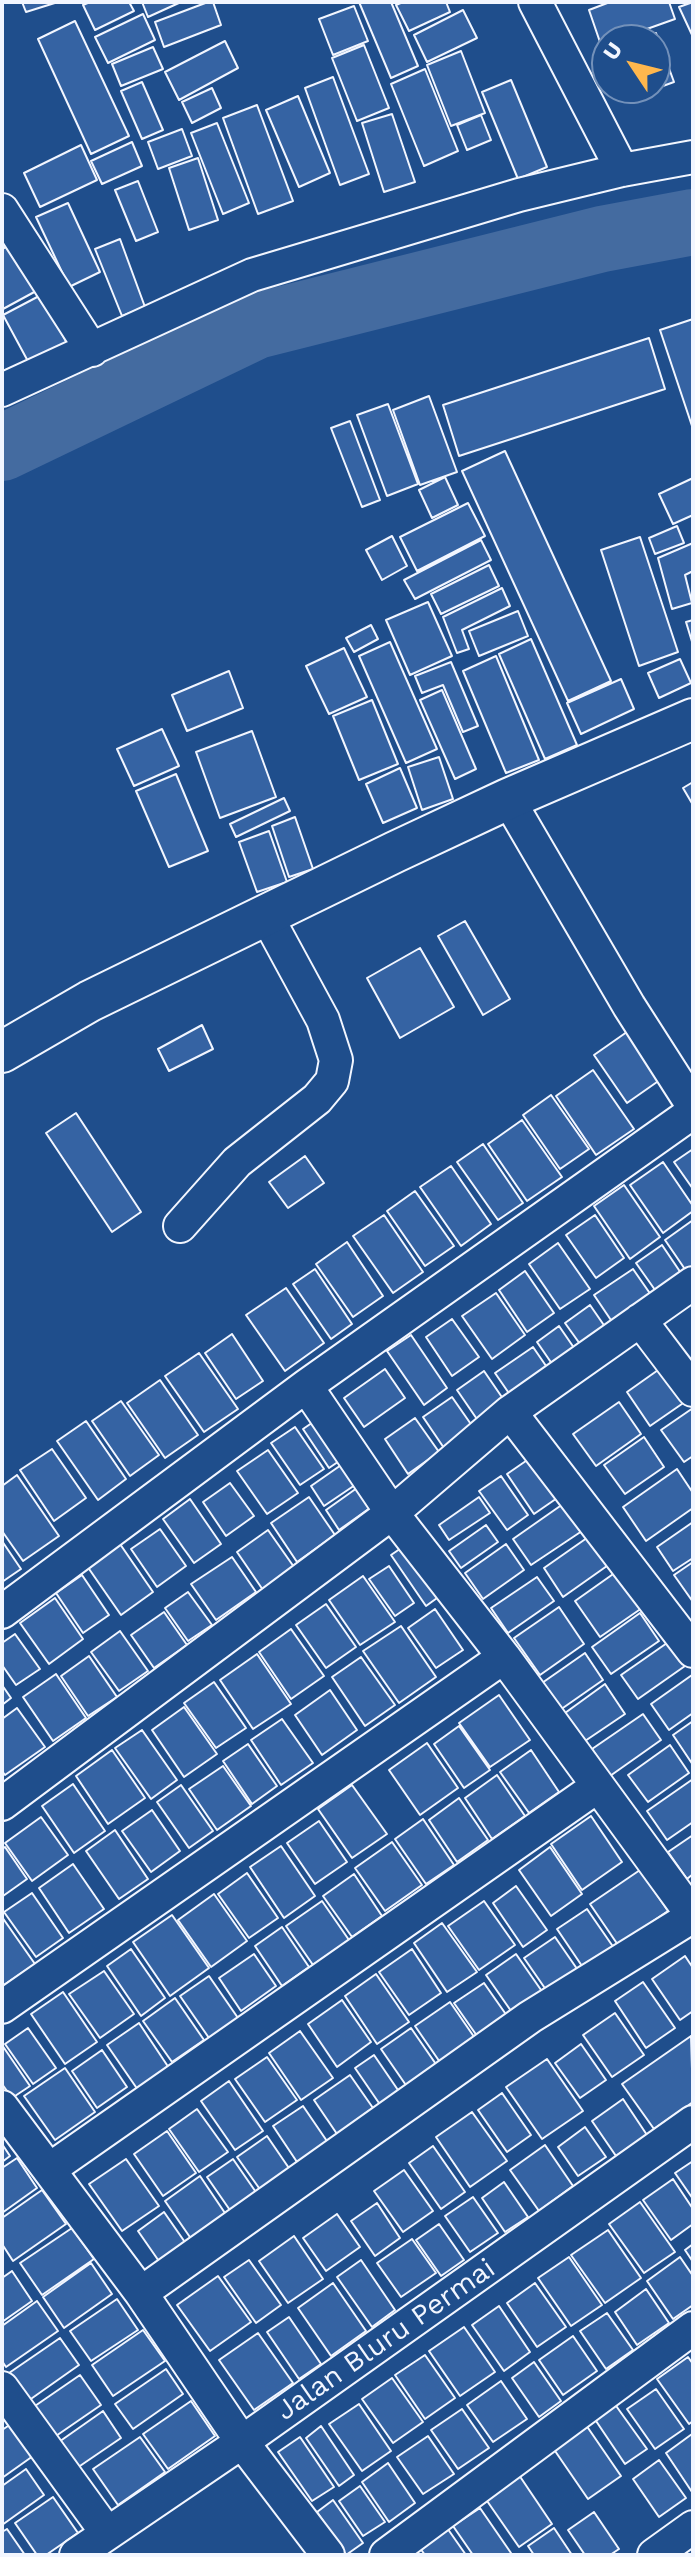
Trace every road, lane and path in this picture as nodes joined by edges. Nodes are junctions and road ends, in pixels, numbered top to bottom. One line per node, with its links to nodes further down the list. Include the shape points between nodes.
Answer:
1 (535, 2): 3 (street)
2 (693, 157): 3 (street)
3 (622, 170): 5 (street, via 519,195 252,275)
4 (2, 210): 5 (street)
5 (92, 350): 6 (street)
6 (2, 390)
7 (693, 719): 8 (street)
8 (508, 799): 9 (street); 11 (street)
9 (266, 915): 10 (street, via 90,1001); 13 (street, via 323,1020 336,1060 332,1081 237,1162)
10 (2, 1052)
11 (693, 1106)
12 (693, 1112): 16 (street)
13 (180, 1226)
14 (693, 1283): 15 (street)
15 (640, 1320): 17 (street); 18 (street)
16 (306, 1386): 19 (street); 20 (street)
17 (693, 1390)
18 (510, 1412): 19 (street); 21 (street)
19 (392, 1513): 22 (street); 24 (street)
20 (2, 1612)
21 (693, 1651)
22 (504, 1657): 23 (street); 25 (street)
23 (598, 1786): 28 (street); 29 (street, via 693,1916 530,2017)
24 (2, 1804)
25 (2, 2007)
26 (2, 2107): 28 (street)
27 (693, 2122): 32 (street, Jalan Bluru Permai)
28 (50, 2169): 29 (street)
29 (141, 2293): 32 (street)
30 (693, 2328): 37 (street)
31 (2, 2388): 34 (street)
32 (242, 2442): 34 (street, Jalan Bluru Permai); 36 (street)
33 (693, 2527): 38 (street)
34 (107, 2533): 35 (street, Jalan Bluru Permai)
35 (76, 2555)
36 (328, 2555)
37 (386, 2555)
38 (654, 2555)

